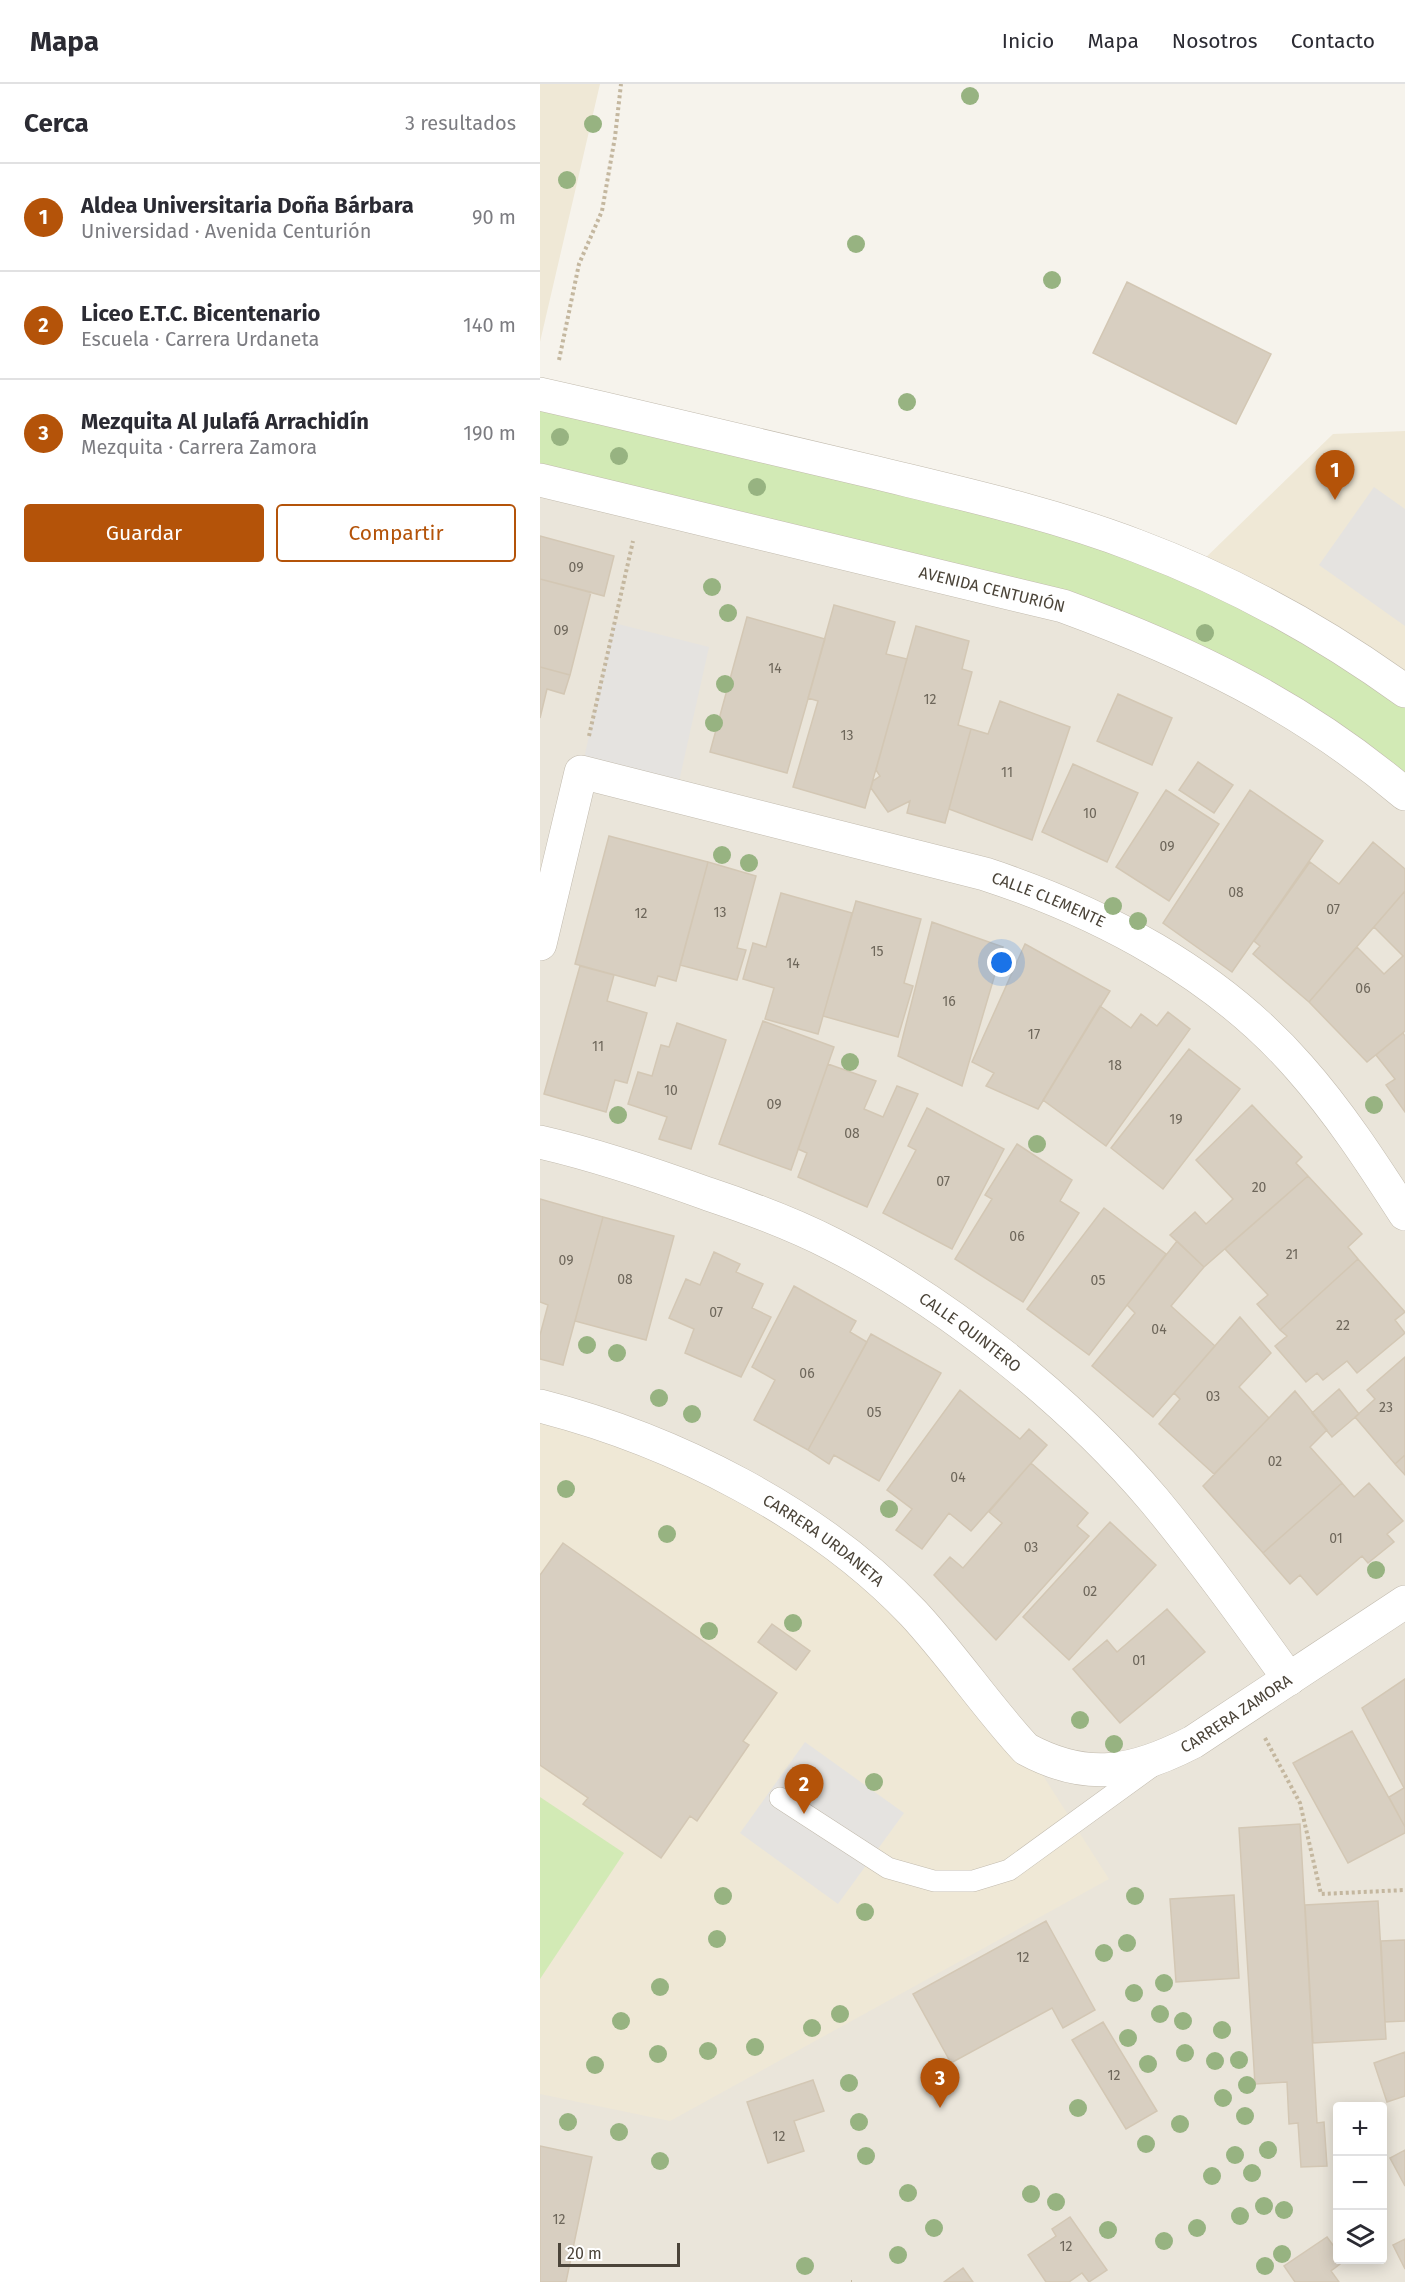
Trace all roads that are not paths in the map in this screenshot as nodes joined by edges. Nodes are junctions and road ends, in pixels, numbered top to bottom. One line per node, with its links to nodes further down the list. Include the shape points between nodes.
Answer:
1 (545, 395): 3 (street, via 930,486 1053,518 1136,545 1233,586 1296,619)
2 (540, 480): 4 (street, AVENIDA CENTURIÓN, via 1041,600 1147,636 1233,677 1310,722)
3 (1405, 691)
4 (1405, 794)
5 (540, 944): 7 (street, CALLE CLEMENTE, via 581,772 985,874 1044,893 1101,919 1224,996 1297,1065 1335,1109)
6 (540, 1142): 10 (street, CALLE QUINTERO, via 642,1170 831,1243 956,1321 1084,1427 1153,1499)
7 (1405, 1214)
8 (540, 1406): 12 (street, CARRERA URDANETA, via 577,1415 717,1470 793,1517 879,1580 921,1623 1005,1727 1026,1749)
9 (1405, 1602): 10 (street, CARRERA ZAMORA)
10 (1289, 1679): 11 (street, CARRERA ZAMORA, via 1193,1742)
11 (1163, 1757): 12 (street, CARRERA ZAMORA, via 1103,1770 1073,1769); 13 (lane, via 1009,1870 973,1881 933,1881 888,1868)
12 (1048, 1761)
13 (780, 1798)

